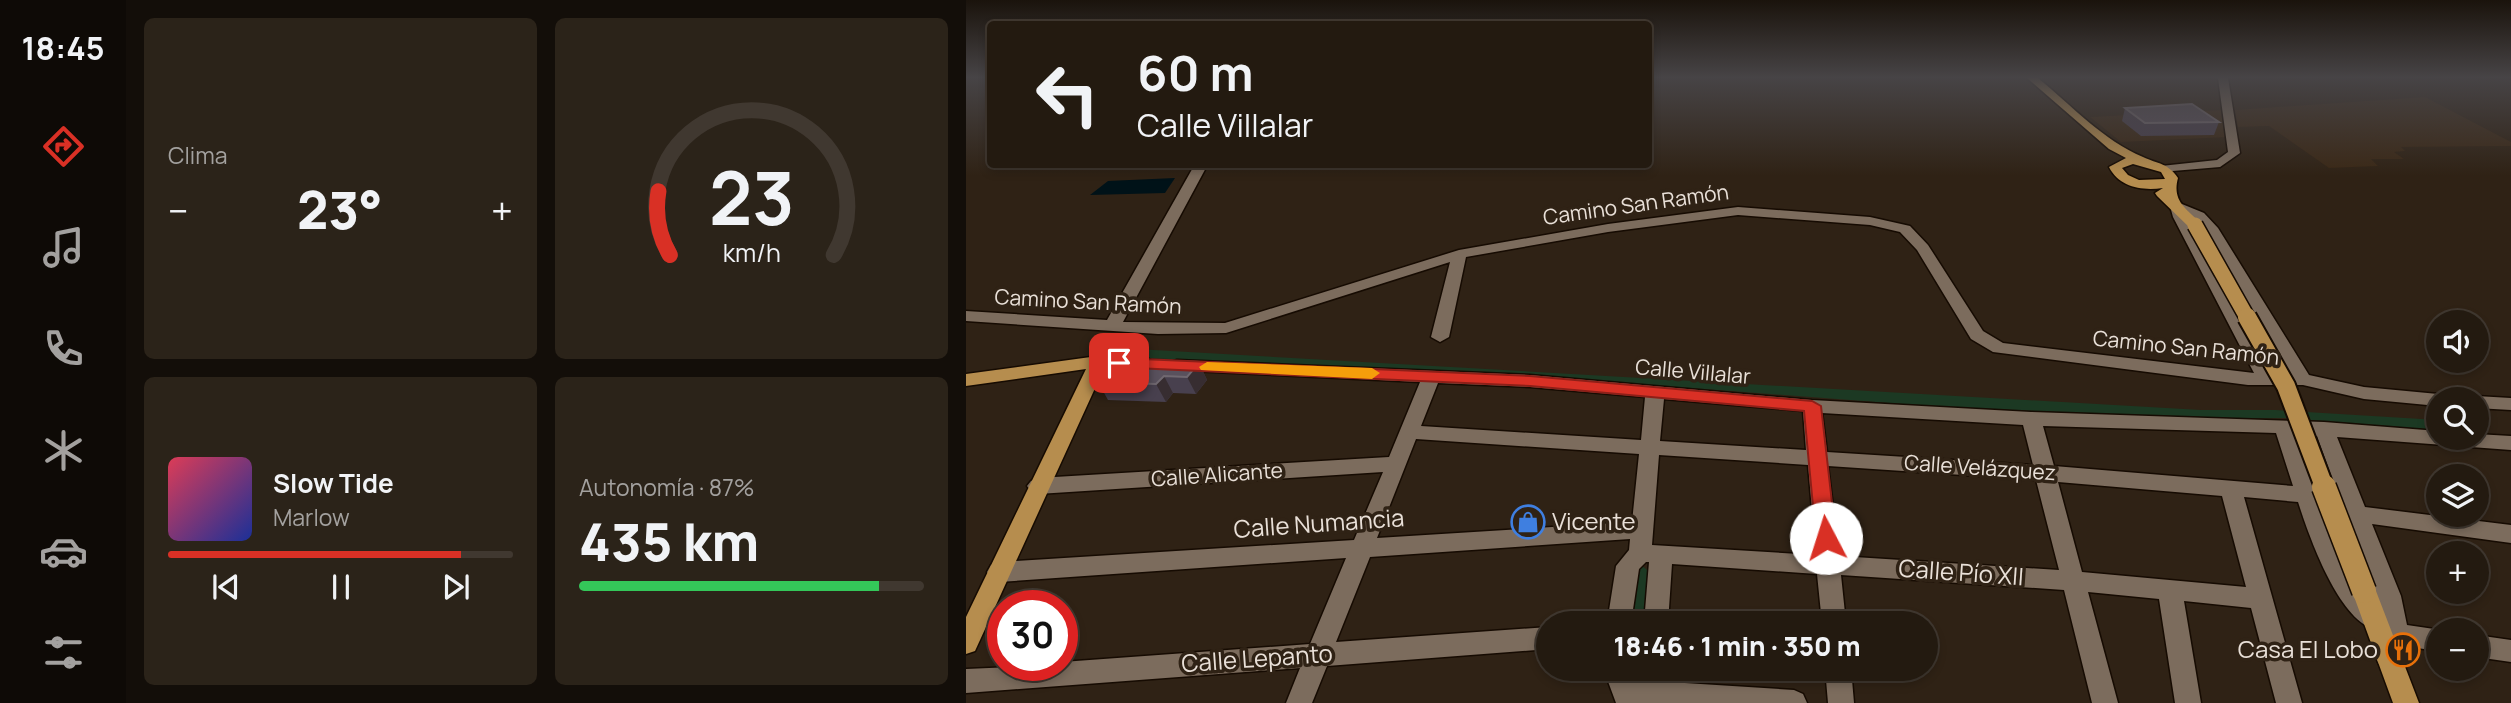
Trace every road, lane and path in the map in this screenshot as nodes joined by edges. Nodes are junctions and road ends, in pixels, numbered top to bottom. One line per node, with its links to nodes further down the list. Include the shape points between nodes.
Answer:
1 (2071, 111): 3 (main road)
2 (2228, 111): 7 (street, via 2234,153 2220,163)
3 (2113, 146): 4 (main road); 5 (main road)
4 (2143, 161): 5 (main road); 7 (main road)
5 (2120, 162): 8 (main road, via 2115,167 2117,174)
6 (1200, 168): 12 (street)
7 (2168, 176): 8 (main road); 9 (main road)
8 (2147, 184): 9 (main road)
9 (2174, 202): 16 (street, via 2199,216 2213,231); 18 (street); 48 (main road, bridge, via 2195,225 2286,386)
10 (1459, 254): 12 (street, Camino San Ramón, via 1226,327); 13 (street); 18 (street, Camino San Ramón, via 1738,211 1870,221 1916,236 1965,319 1989,345)
11 (966, 316): 12 (street, Camino San Ramón)
12 (1112, 326)
13 (1440, 337)
14 (1098, 362): 15 (street, Calle Villalar); 17 (main road); 33 (main road)
15 (1432, 376): 19 (street, Calle Villalar); 27 (street)
16 (2303, 379): 18 (street, Camino San Ramón); 20 (street, Camino San Ramón, via 2364,393)
17 (966, 380)
18 (2267, 380)
19 (1656, 391): 23 (street, Calle Villalar); 29 (street)
20 (2426, 399)
21 (2489, 403): 22 (street)
22 (2511, 404)
23 (1812, 406): 24 (street, Calle Villalar); 30 (street)
24 (2031, 419): 25 (street, Calle Villalar); 32 (street)
25 (2284, 427): 26 (street, Calle Villalar); 35 (street)
26 (2324, 429): 28 (street, Calle Villalar); 36 (street)
27 (1408, 432): 29 (street); 31 (street)
28 (2511, 443)
29 (1652, 446): 30 (street, Calle Velázquez); 38 (street)
30 (1819, 457): 32 (street, Calle Velázquez); 40 (street)
31 (1395, 464): 33 (street, Calle Alicante); 39 (street)
32 (2046, 473): 34 (street, Calle Velázquez); 42 (street)
33 (1038, 486): 41 (main road)
34 (2231, 489): 35 (street, Calle Velázquez); 44 (street)
35 (2308, 495): 48 (street, via 2336,573)
36 (2357, 514): 37 (street); 48 (street, via 2389,596)
37 (2511, 534)
38 (1648, 546): 39 (street, Calle Numancia); 40 (street, Calle Pío XII); 45 (street, via 1628,566); 46 (street)
39 (1363, 547): 41 (street, Calle Numancia); 54 (street)
40 (1829, 565): 42 (street, Calle Pío XII); 47 (street)
41 (999, 572): 51 (main road)
42 (2075, 581): 43 (street, Calle Pío XII); 61 (street)
43 (2170, 590): 44 (street, Calle Pío XII); 62 (street)
44 (2261, 599): 63 (street)
45 (1621, 611)
46 (1655, 611)
47 (1833, 611)
48 (2385, 636): 50 (street); 64 (main road)
49 (1536, 639): 54 (street, Calle Lepanto)
50 (2426, 639)
51 (966, 643)
52 (2489, 647): 53 (street)
53 (2511, 650)
54 (1319, 654): 55 (street, Calle Lepanto); 58 (street)
55 (966, 681)
56 (1839, 681): 60 (street)
57 (1635, 691): 59 (street)
58 (1299, 703)
59 (1794, 703)
60 (1841, 703)
61 (2105, 703)
62 (2188, 703)
63 (2289, 703)
64 (2406, 703)

